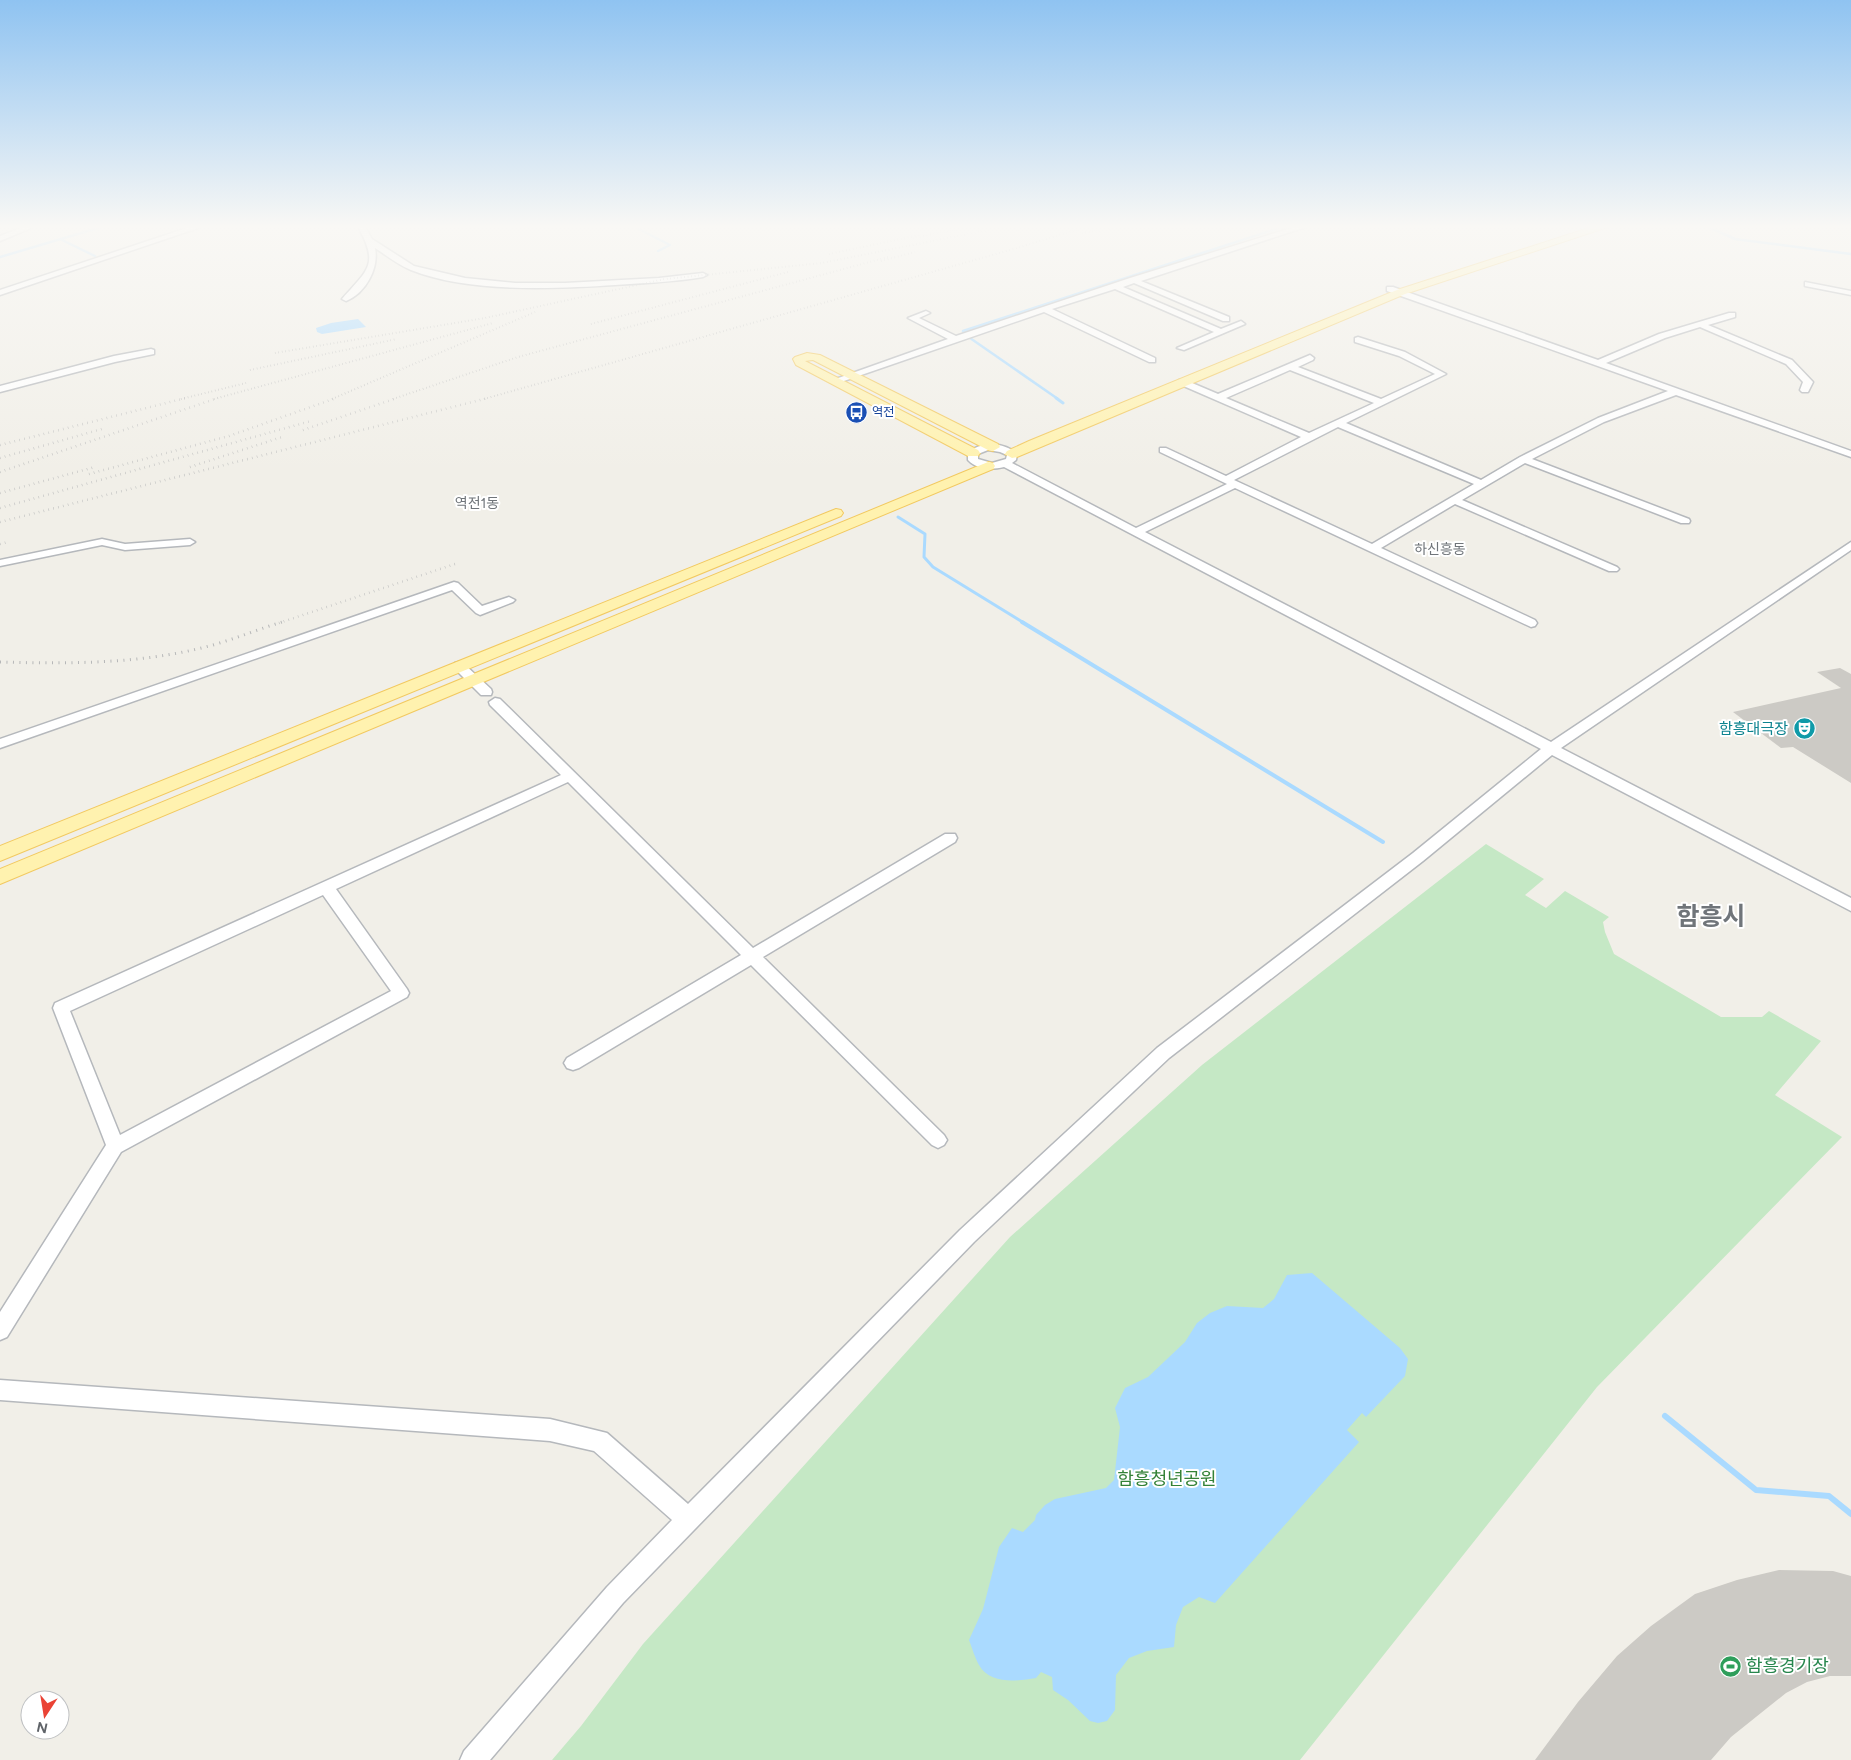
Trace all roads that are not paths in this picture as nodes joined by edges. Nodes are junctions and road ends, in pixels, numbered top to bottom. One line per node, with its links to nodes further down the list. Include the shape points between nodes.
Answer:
1 (1051, 307): 7 (street)
2 (1164, 307): 13 (street)
3 (1198, 307): 10 (street)
4 (1352, 307): 32 (main road)
5 (1356, 307): 24 (main road)
6 (1444, 307): 20 (street)
7 (1045, 309): 14 (street); 19 (street)
8 (926, 313): 14 (street, via 912,318)
9 (1732, 315): 12 (street)
10 (1226, 319)
11 (1241, 324): 13 (street)
12 (1702, 325): 20 (street, via 1662,336); 26 (street, via 1789,362 1808,382)
13 (1221, 332): 16 (street)
14 (957, 340): 22 (street)
15 (1358, 340): 29 (street, via 1402,354 1442,374)
16 (1181, 348)
17 (152, 352): 25 (street)
18 (1310, 358): 21 (street)
19 (1152, 360)
20 (1599, 363): 27 (street)
21 (1291, 367): 28 (street); 29 (street)
22 (852, 375): 23 (street); 23 (main road, via 816,357 799,359 800,363); 32 (main road)
23 (835, 381): 35 (main road)
24 (1182, 382): 28 (street); 36 (main road)
25 (0, 388)
26 (1805, 390)
27 (1677, 391): 34 (street); 37 (street, via 1601,420)
28 (1217, 398): 31 (street)
29 (1382, 403): 30 (street)
30 (1337, 423): 31 (street); 40 (street)
31 (1309, 437): 39 (street)
32 (996, 447): 35 (street, via 980,448); 36 (street)
33 (1163, 450): 39 (street)
34 (1851, 454)
35 (972, 455): 38 (street, via 979,464); 51 (main road)
36 (1009, 459): 38 (street); 43 (street)
37 (1524, 459): 40 (street); 42 (street)
38 (988, 466): 52 (main road)
39 (1231, 482): 43 (street); 46 (street)
40 (1482, 484): 41 (street)
41 (1454, 500): 46 (street); 48 (street)
42 (1685, 521)
43 (1136, 532): 54 (street)
44 (190, 542): 47 (street, via 125,547 102,542)
45 (1851, 545): 54 (street)
46 (1372, 549): 50 (street)
47 (0, 563)
48 (1613, 569)
49 (509, 600): 53 (street, via 480,611 454,585)
50 (1531, 623)
51 (459, 666): 52 (street); 57 (main road)
52 (472, 679): 55 (street); 58 (main road)
53 (0, 744)
54 (1550, 748): 60 (street); 67 (street, via 1418,857 1163,1054 967,1236)
55 (570, 776): 59 (street); 61 (street)
56 (950, 838): 61 (street)
57 (0, 854)
58 (0, 877)
59 (326, 887): 64 (street, via 61,1008); 64 (street, via 401,993)
60 (1851, 905)
61 (752, 957): 62 (street); 63 (street)
62 (573, 1063)
63 (938, 1140)
64 (115, 1146): 65 (street)
65 (0, 1330)
66 (0, 1390): 67 (street, via 550,1430 599,1441)
67 (689, 1520): 68 (street, via 615,1595)
68 (473, 1760)

